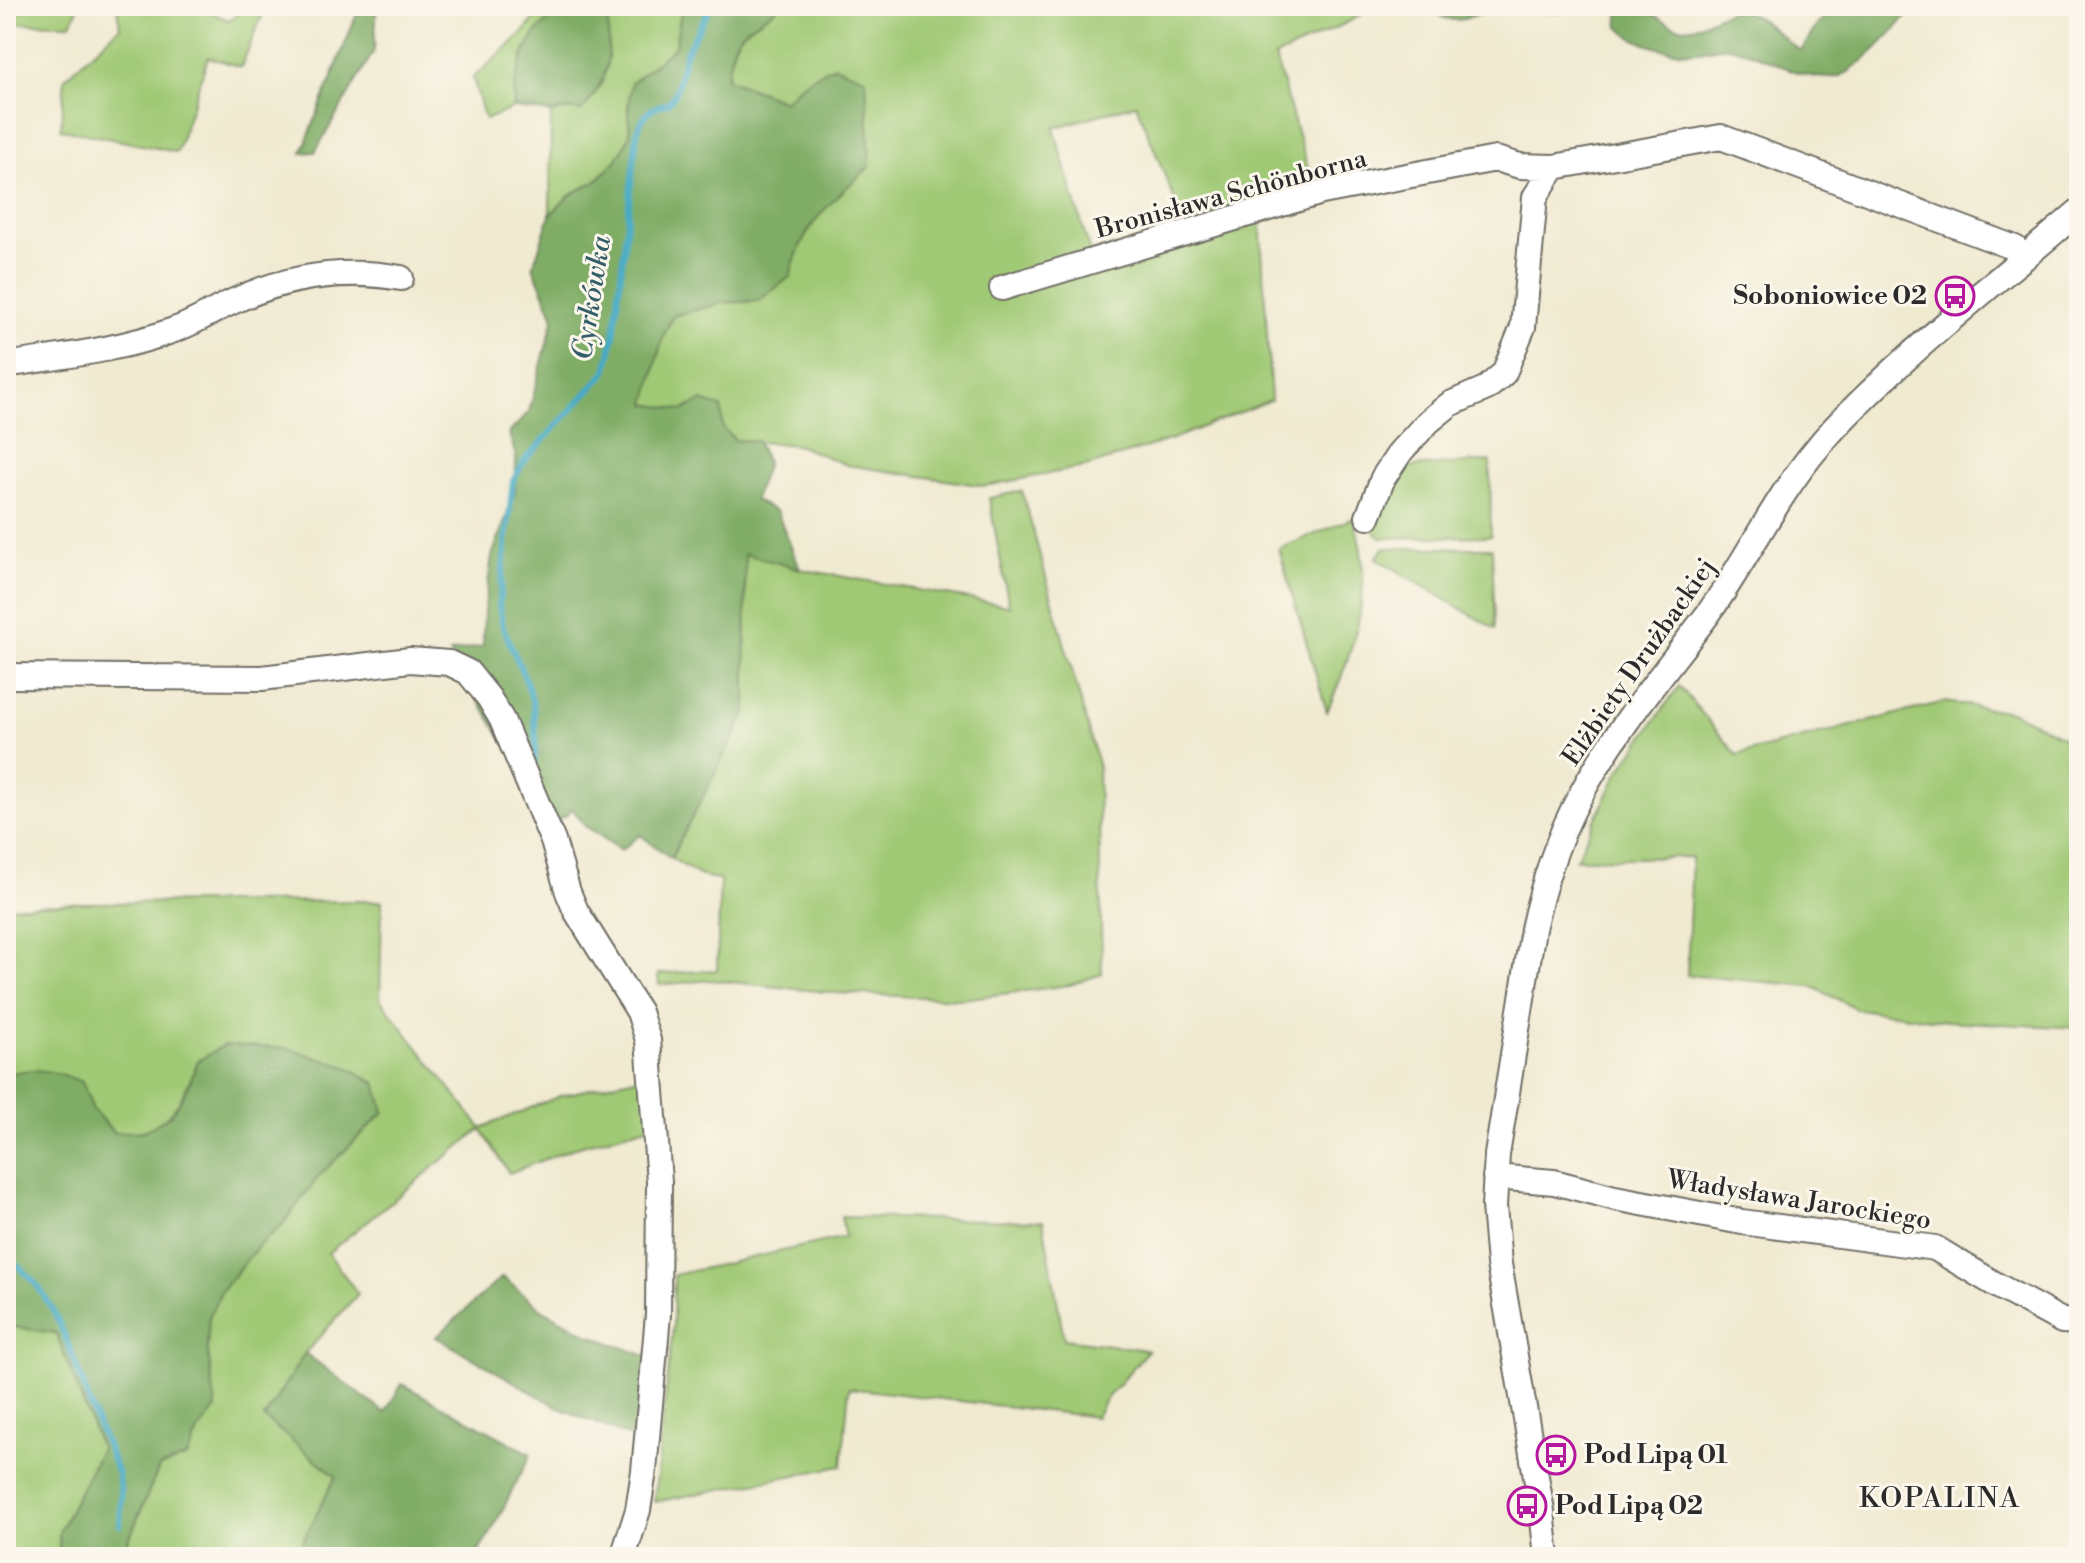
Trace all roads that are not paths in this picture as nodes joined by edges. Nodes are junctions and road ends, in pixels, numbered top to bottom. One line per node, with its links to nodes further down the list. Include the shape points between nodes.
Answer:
1 (1554, 167): 3 (street, Bronisława Schönborna, via 1721,137 2015,248); 5 (street, Bronisława Schönborna, via 1496,159 1322,192); 7 (street, via 1535,197 1523,327 1504,373 1428,422 1383,478)
2 (2079, 211): 3 (street, Elżbiety Drużbackiej)
3 (2024, 258): 9 (street, Elżbiety Drużbackiej, via 1956,312 1819,444 1720,597 1622,727 1584,788 1550,865 1533,929)
4 (401, 278): 6 (street, via 325,273 274,285 175,330 124,346)
5 (1002, 288)
6 (6, 365)
7 (1368, 517)
8 (6, 676): 11 (street, via 262,678 410,660 449,663 468,672 489,698 553,841 576,911 639,1012 648,1040 659,1181 658,1315 644,1471)
9 (1495, 1177): 10 (street, Władysława Jarockiego, via 1554,1182 1775,1227 1935,1248 2062,1321); 12 (street, Elżbiety Drużbackiej, via 1499,1264)
10 (2079, 1322)
11 (623, 1557)
12 (1547, 1557)

